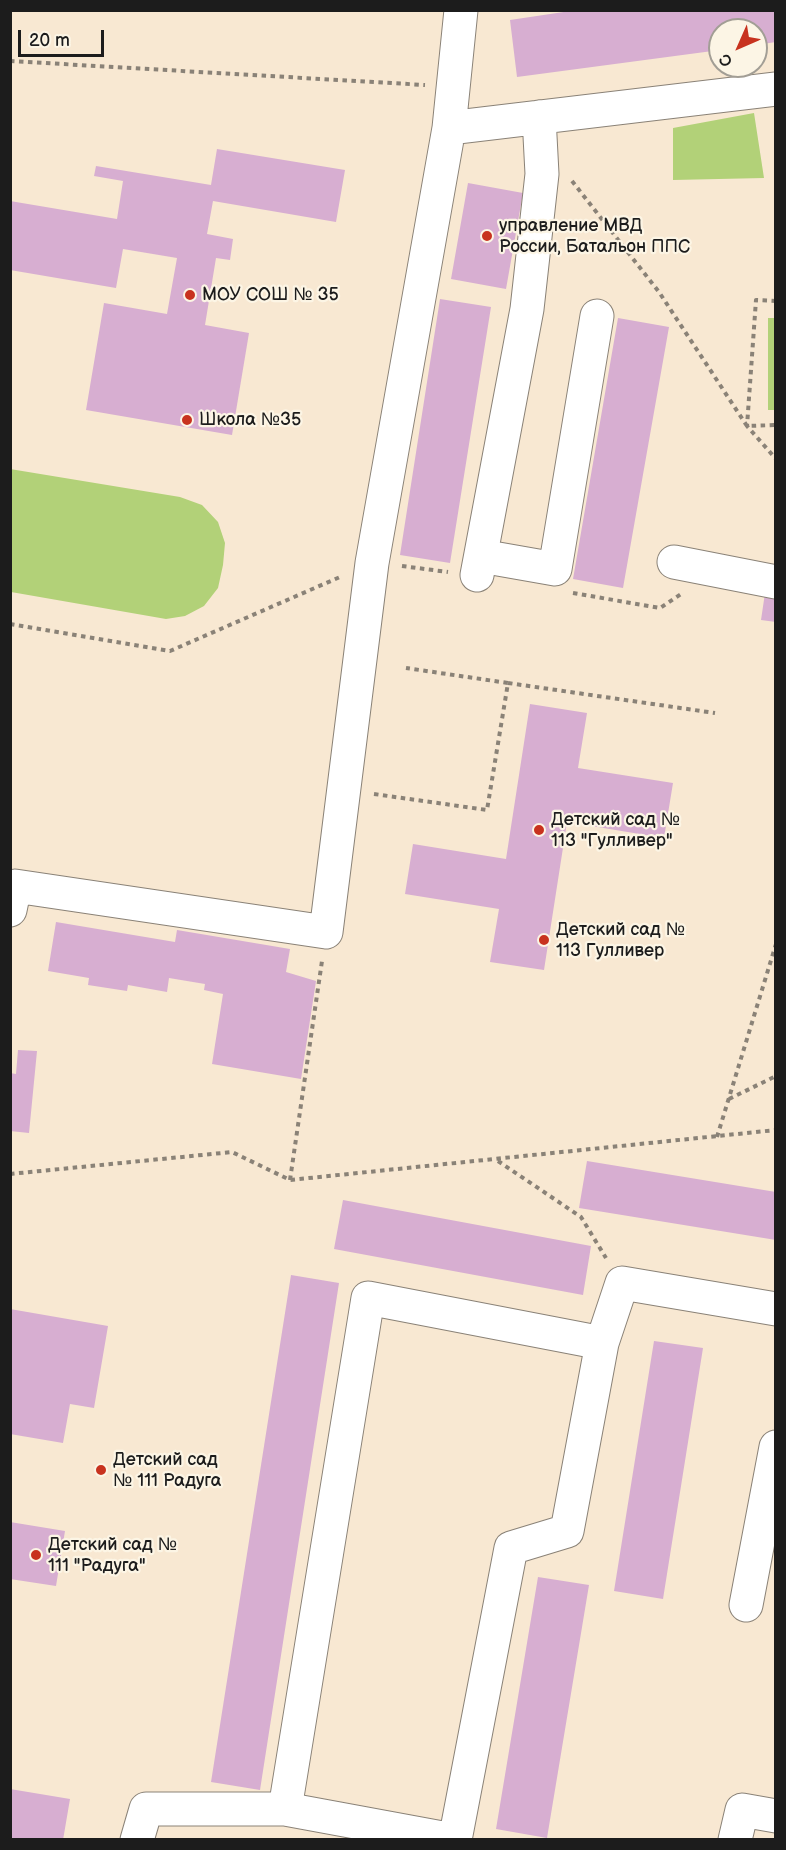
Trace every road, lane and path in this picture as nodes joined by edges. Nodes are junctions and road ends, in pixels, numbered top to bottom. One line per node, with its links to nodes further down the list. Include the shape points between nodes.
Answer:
1 (460, 10): 3 (lane)
2 (10, 61): 3 (path)
3 (453, 87): 6 (lane)
4 (776, 89): 5 (lane)
5 (539, 117): 6 (lane); 9 (lane, via 542,174 527,309 479,566 555,569)
6 (449, 128): 14 (lane)
7 (568, 176): 11 (path, via 659,292)
8 (776, 301): 11 (path, via 756,300)
9 (597, 316)
10 (776, 425): 11 (path)
11 (747, 426): 12 (path)
12 (776, 459)
13 (674, 562): 15 (lane)
14 (372, 563): 18 (path, via 170,651); 22 (lane)
15 (776, 582)
16 (569, 592): 17 (path)
17 (660, 608)
18 (10, 624)
19 (406, 668): 20 (path)
20 (508, 683): 21 (path); 22 (path, via 487,810)
21 (715, 713)
22 (344, 789): 24 (lane)
23 (10, 909): 24 (lane, via 15,886)
24 (326, 932): 32 (path)
25 (776, 944): 27 (path)
26 (776, 1076): 27 (path)
27 (729, 1100): 29 (path)
28 (776, 1130): 29 (path)
29 (717, 1137): 30 (path)
30 (498, 1160): 32 (path); 33 (path, via 580,1217)
31 (10, 1174): 32 (path, via 232,1152)
32 (290, 1180)
33 (622, 1283): 34 (lane); 35 (lane)
34 (776, 1309)
35 (602, 1343): 38 (lane, via 368,1298); 41 (lane, via 567,1531 511,1548)
36 (776, 1448): 37 (lane)
37 (746, 1605)
38 (285, 1809): 40 (lane, via 146,1809); 41 (lane)
39 (776, 1816): 42 (lane, via 742,1810)
40 (137, 1839)
41 (454, 1839)
42 (735, 1839)

